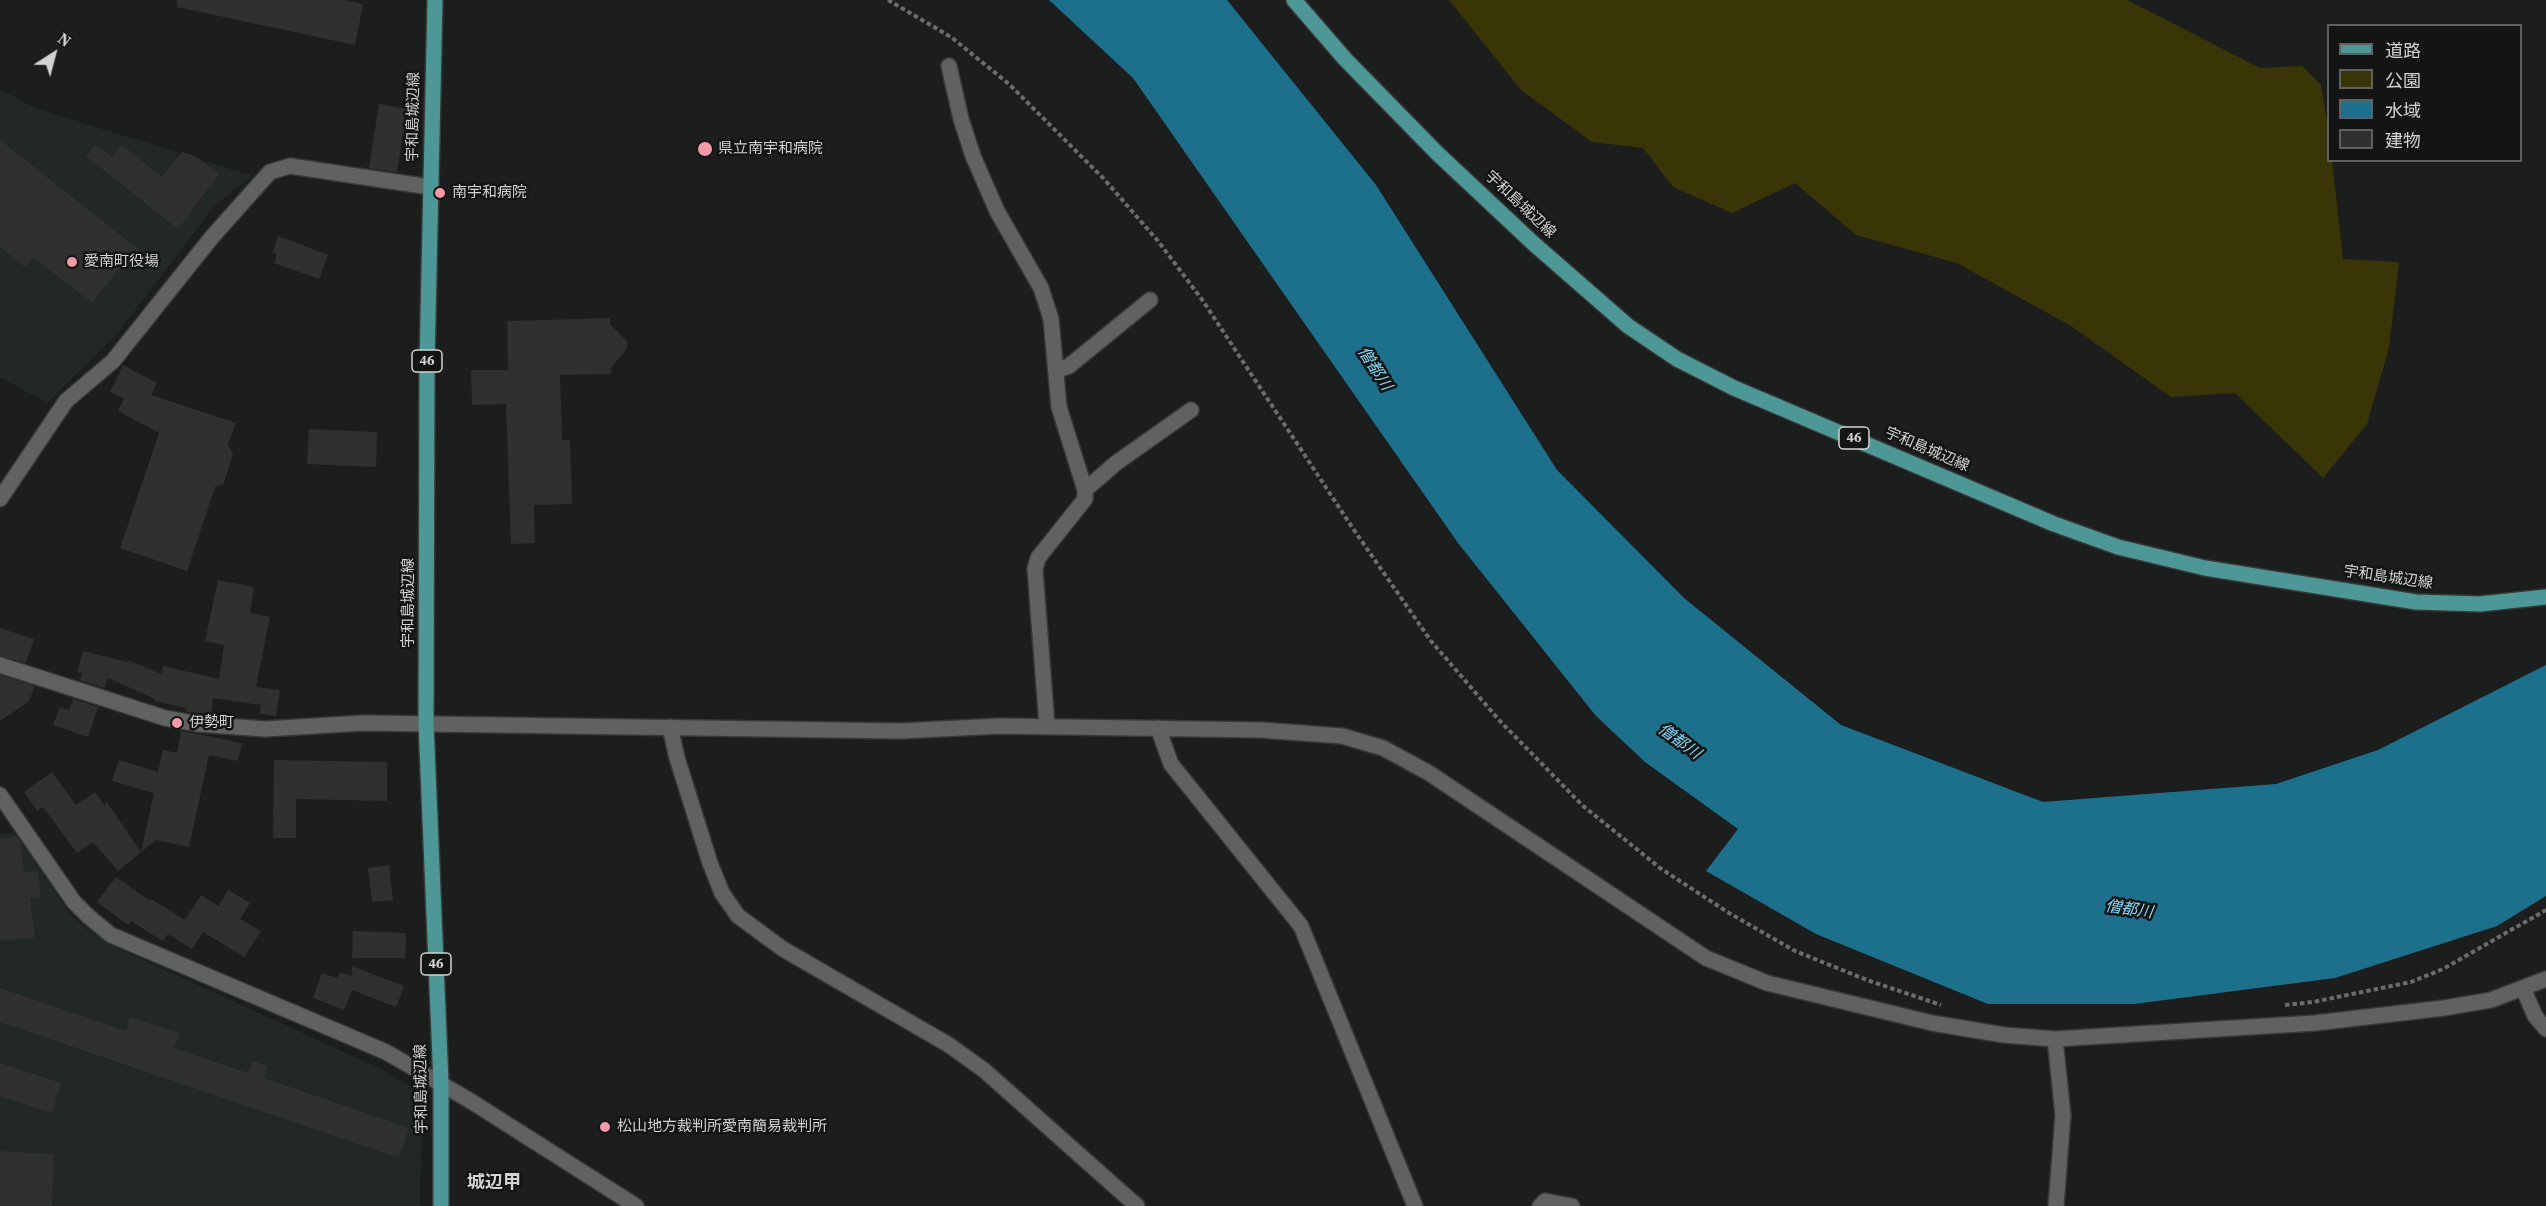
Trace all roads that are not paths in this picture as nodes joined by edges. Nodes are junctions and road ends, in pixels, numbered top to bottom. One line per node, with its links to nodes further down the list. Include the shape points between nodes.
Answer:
1 (435, 0): 4 (main road, 宇和島城辺線 / 46)
2 (1294, 0): 10 (main road, 宇和島城辺線 / 46, via 1437,153 1534,244 1628,326 1677,359 1734,388 2054,525 2118,547 2205,568 2416,602 2480,604)
3 (949, 66): 6 (street, via 973,156 997,211 1041,288 1051,319)
4 (430, 187): 9 (street, via 290,166 270,171 113,361 66,401); 12 (main road, 宇和島城辺線 / 46)
5 (1150, 300): 6 (street, via 1069,366)
6 (1056, 371): 8 (street, via 1059,407)
7 (1191, 410): 8 (street)
8 (1085, 490): 13 (street, via 1085,499 1038,558 1035,568)
9 (0, 499)
10 (2546, 597)
11 (0, 665): 12 (street, via 165,718 198,724 266,729)
12 (426, 723): 14 (street); 21 (main road, 宇和島城辺線 / 46)
13 (1047, 726): 14 (street, via 901,731); 15 (street)
14 (670, 727): 24 (street, via 710,863 722,893 738,916 783,949 949,1045 986,1071)
15 (1158, 728): 20 (street, via 1342,736 1383,748 1429,773 1706,958 1767,983 1858,1006 1932,1023); 25 (street, via 1171,764 1301,926)
16 (0, 795): 21 (street, via 74,902 111,935 386,1052)
17 (2546, 979): 18 (street)
18 (2523, 988): 19 (street, via 2535,1016); 20 (street, via 2491,1000 2444,1008 2314,1023)
19 (2546, 1029)
20 (2055, 1039): 28 (street, via 2063,1115)
21 (441, 1083): 22 (main road, 宇和島城辺線 / 46); 23 (street)
22 (441, 1206)
23 (636, 1206)
24 (1137, 1206)
25 (1415, 1206)
26 (1540, 1206): 27 (street, via 1545,1201)
27 (1572, 1206)
28 (2056, 1206)

